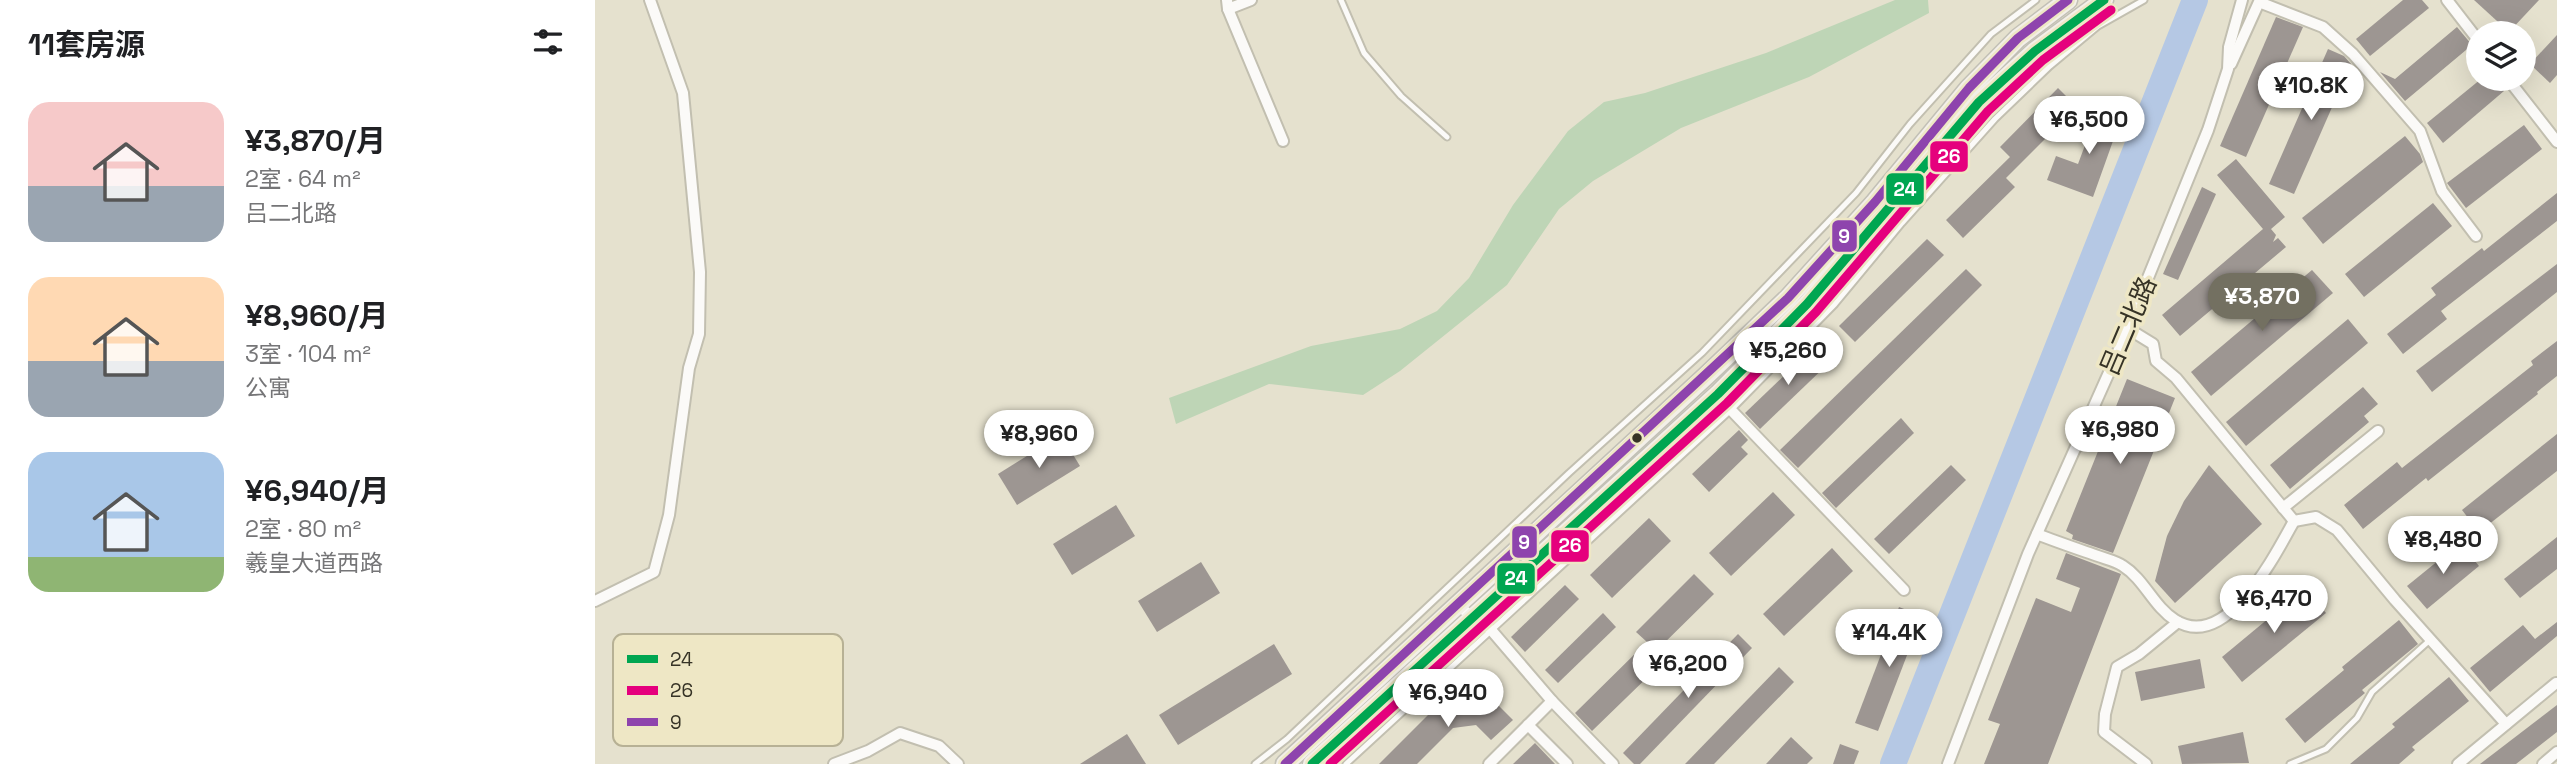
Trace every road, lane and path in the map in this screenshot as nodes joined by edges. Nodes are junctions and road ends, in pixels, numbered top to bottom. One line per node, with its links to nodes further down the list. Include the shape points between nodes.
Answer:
1 (650, 0): 25 (street, via 683,93 700,272 699,334 689,369 669,515 654,572)
2 (1251, 0): 10 (street)
3 (1341, 0): 14 (lane, via 1364,53 1401,96)
4 (2036, 0): 39 (lane, via 1991,34 1856,193 1702,353 1287,740)
5 (2068, 0): 26 (main road, via 2018,38 1969,88 1788,298)
6 (2104, 0): 27 (main road, via 2035,51 1979,102 1807,304 1718,394)
7 (2144, 0): 19 (lane, via 2098,26 1995,119 1835,304)
8 (2242, 0): 12 (street, 吕二北路)
9 (2447, 0): 11 (street)
10 (1227, 4): 15 (street)
11 (2466, 25)
12 (2228, 69): 17 (street, via 2259,2 2323,27 2353,54 2420,131 2442,191); 18 (street, 吕二北路, via 2208,130)
13 (2517, 91): 16 (street)
14 (1447, 137)
15 (1283, 141)
16 (2557, 142)
17 (2476, 236)
18 (2127, 328): 21 (street, via 2153,344 2156,361 2176,378); 23 (street, 吕二北路)
19 (1731, 410): 24 (street); 29 (lane)
20 (2378, 431): 21 (street)
21 (2283, 508): 22 (street)
22 (2294, 521): 28 (street, via 2262,577 2228,614 2204,626); 30 (street, via 2316,517 2337,530)
23 (2037, 534): 28 (street, via 2123,566); 45 (street, 吕二北路)
24 (1904, 590)
25 (595, 600)
26 (1457, 604): 27 (street); 40 (main road)
27 (1472, 617): 29 (street); 41 (main road)
28 (2178, 622): 46 (street, via 2117,667 2105,714 2104,732)
29 (1492, 631): 32 (street); 42 (lane)
30 (2430, 639): 33 (street); 47 (lane, via 2372,692 2357,718 2326,749)
31 (2556, 682): 33 (street)
32 (1552, 701): 34 (street); 44 (street)
33 (2507, 724): 48 (street)
34 (1528, 725): 36 (street); 43 (street)
35 (2557, 752): 49 (street)
36 (1564, 763)
37 (834, 764): 38 (street, via 900,733 939,746)
38 (958, 764)
39 (1255, 764)
40 (1285, 764)
41 (1312, 764)
42 (1346, 764)
43 (1489, 764)
44 (1613, 764)
45 (1948, 764)
46 (2146, 764)
47 (2290, 764)
48 (2458, 764)
49 (2543, 764)

